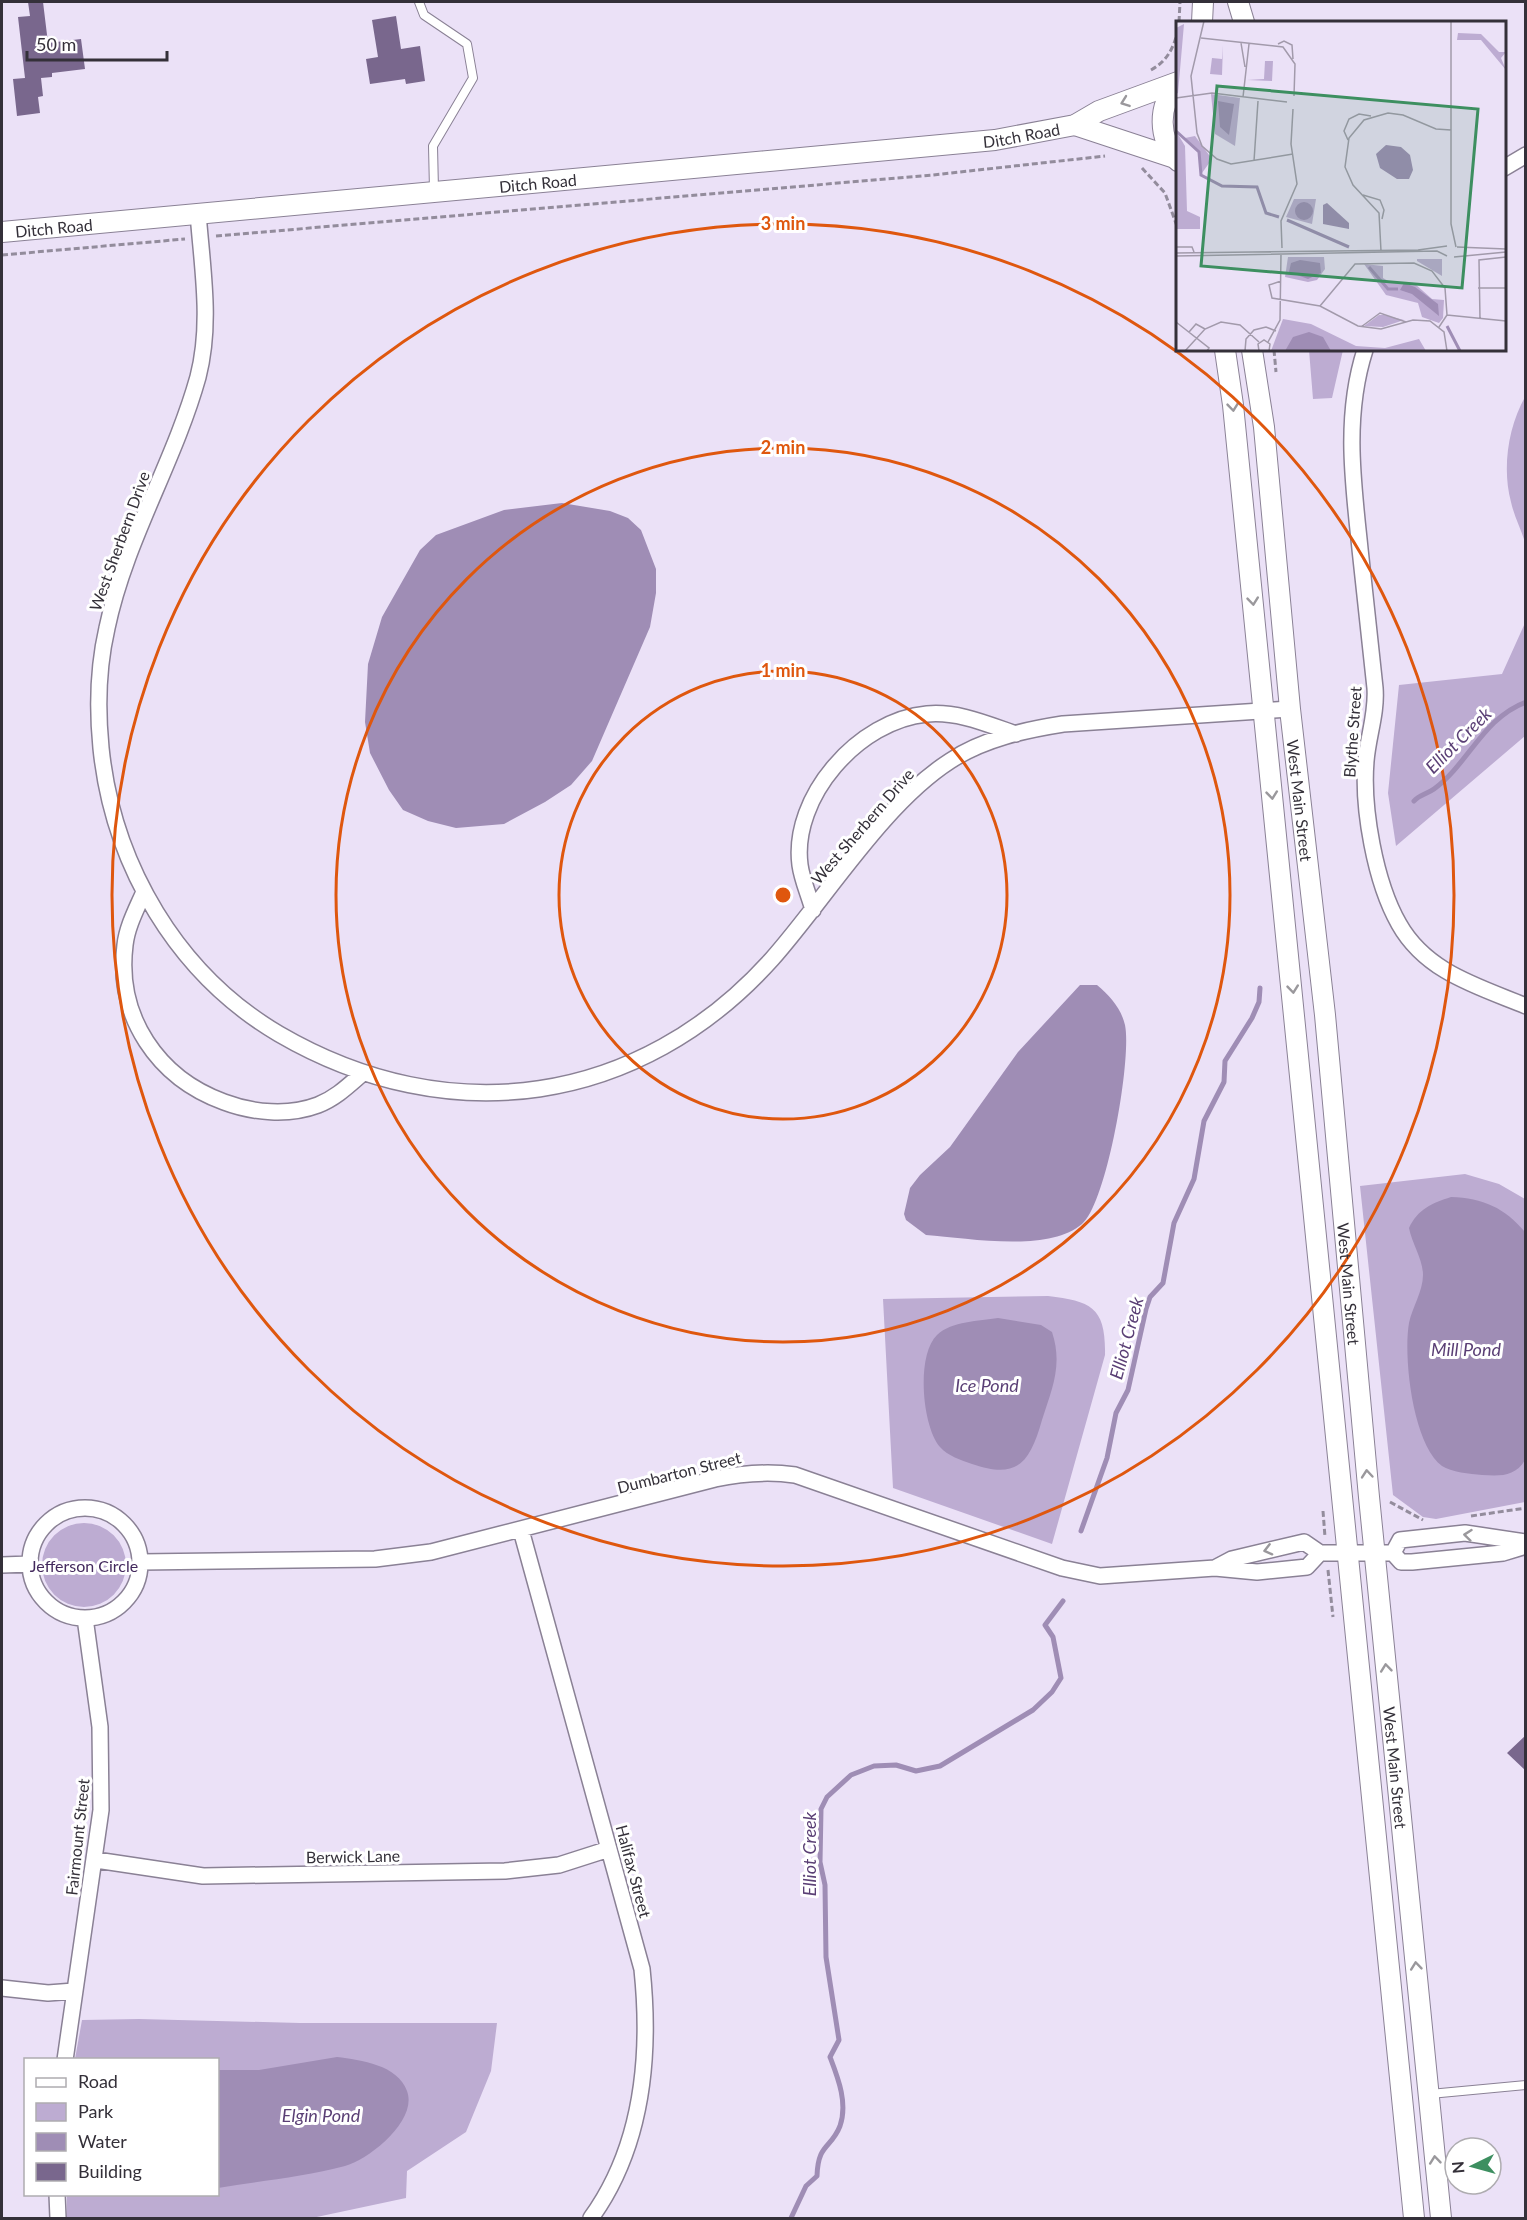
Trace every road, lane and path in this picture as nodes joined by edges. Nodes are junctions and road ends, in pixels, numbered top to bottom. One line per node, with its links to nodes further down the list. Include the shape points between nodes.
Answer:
1 (419, 2): 18 (lane, via 424,15 467,44 473,78 433,146)
2 (1180, 2): 5 (path)
3 (1203, 2): 6 (street)
4 (1238, 2): 7 (street)
5 (1179, 21)
6 (1202, 21)
7 (1244, 21)
8 (1176, 40): 9 (path, via 1162,64)
9 (1143, 75)
10 (1176, 84): 12 (street, Ditch Road, one-way to 12, via 1100,111)
11 (1176, 86): 15 (street, via 1165,105 1162,123 1165,142)
12 (1075, 126): 15 (street, Ditch Road); 18 (street, Ditch Road, via 995,140)
13 (1526, 155): 17 (street)
14 (1113, 156): 22 (path)
15 (1176, 159)
16 (1138, 165): 20 (path, via 1165,193)
17 (1506, 167)
18 (434, 192): 19 (street, Ditch Road)
19 (198, 213): 21 (street, Ditch Road); 22 (street, West Sherbern Drive)
20 (1176, 220)
21 (2, 232)
22 (200, 238): 23 (path); 30 (street, West Sherbern Drive, via 205,327 198,375 120,582 107,627 101,669 99,713 108,791)
23 (2, 255)
24 (1225, 351): 28 (street, West Main Street, one-way to 28)
25 (1252, 351): 27 (street, West Main Street, via 1264,427)
26 (1365, 351): 32 (street, Blythe Street, via 1354,401 1351,456 1375,692 1365,774 1375,854 1398,922 1427,960 1449,974)
27 (1290, 709): 28 (street, West Sherbern Drive); 41 (street, West Main Street, one-way to 27, via 1326,1027)
28 (1264, 712): 29 (street, West Sherbern Drive, via 1063,724); 41 (street, West Main Street, one-way to 41, via 1299,1050)
29 (1016, 734): 31 (street, West Sherbern Drive, via 952,759 917,786); 31 (street, via 949,714 925,714 884,727 842,756 815,797 801,843 800,865)
30 (143, 894): 33 (street, West Sherbern Drive, via 182,950 235,1003 301,1047); 33 (street, via 125,944 128,1000 134,1022 147,1045 185,1083 235,1106 290,1112 336,1096)
31 (813, 909): 33 (street, West Sherbern Drive, via 731,1000 697,1027 639,1058 590,1078 488,1095 440,1091)
32 (1526, 1006)
33 (363, 1073)
34 (1390, 1502): 37 (path)
35 (1526, 1508): 36 (path)
36 (1468, 1517)
37 (1432, 1522)
38 (521, 1530): 42 (street, Dumbarton Street, via 431,1552 375,1559); 45 (street, Dumbarton Street, via 724,1477 767,1471 825,1484 1075,1572 1115,1576); 47 (street, Halifax Street)
39 (1526, 1544): 41 (street, via 1503,1553 1412,1562); 41 (street, one-way to 41, via 1454,1534 1400,1540)
40 (1320, 1553): 41 (street, Dumbarton Street); 45 (street, Dumbarton Street, via 1307,1567 1243,1573); 45 (street, Dumbarton Street, one-way to 45, via 1304,1542 1232,1559)
41 (1368, 1553): 53 (street, West Main Street, one-way to 41); 57 (street, West Main Street)
42 (141, 1562): 43 (street, via 133,1535 120,1520 87,1508 72,1509 50,1520 38,1534); 46 (street, via 130,1596 102,1616)
43 (30, 1564): 44 (street); 46 (street, via 39,1593 49,1604 63,1614)
44 (2, 1565)
45 (1215, 1568)
46 (85, 1618): 48 (street, Fairmount Street, via 100,1727 102,1773)
47 (609, 1849): 48 (street, Berwick Lane, via 559,1865 494,1871 203,1876); 56 (street, Halifax Street, via 642,1969 646,2042 634,2122 619,2167)
48 (96, 1860): 50 (street, Fairmount Street)
49 (2, 1988): 50 (street)
50 (74, 1991): 51 (street, Fairmount Street)
51 (65, 2058)
52 (1526, 2085): 53 (lane)
53 (1428, 2094): 58 (street, West Main Street, one-way to 53)
54 (57, 2196): 55 (street)
55 (58, 2218)
56 (591, 2218)
57 (1414, 2218)
58 (1441, 2218)

